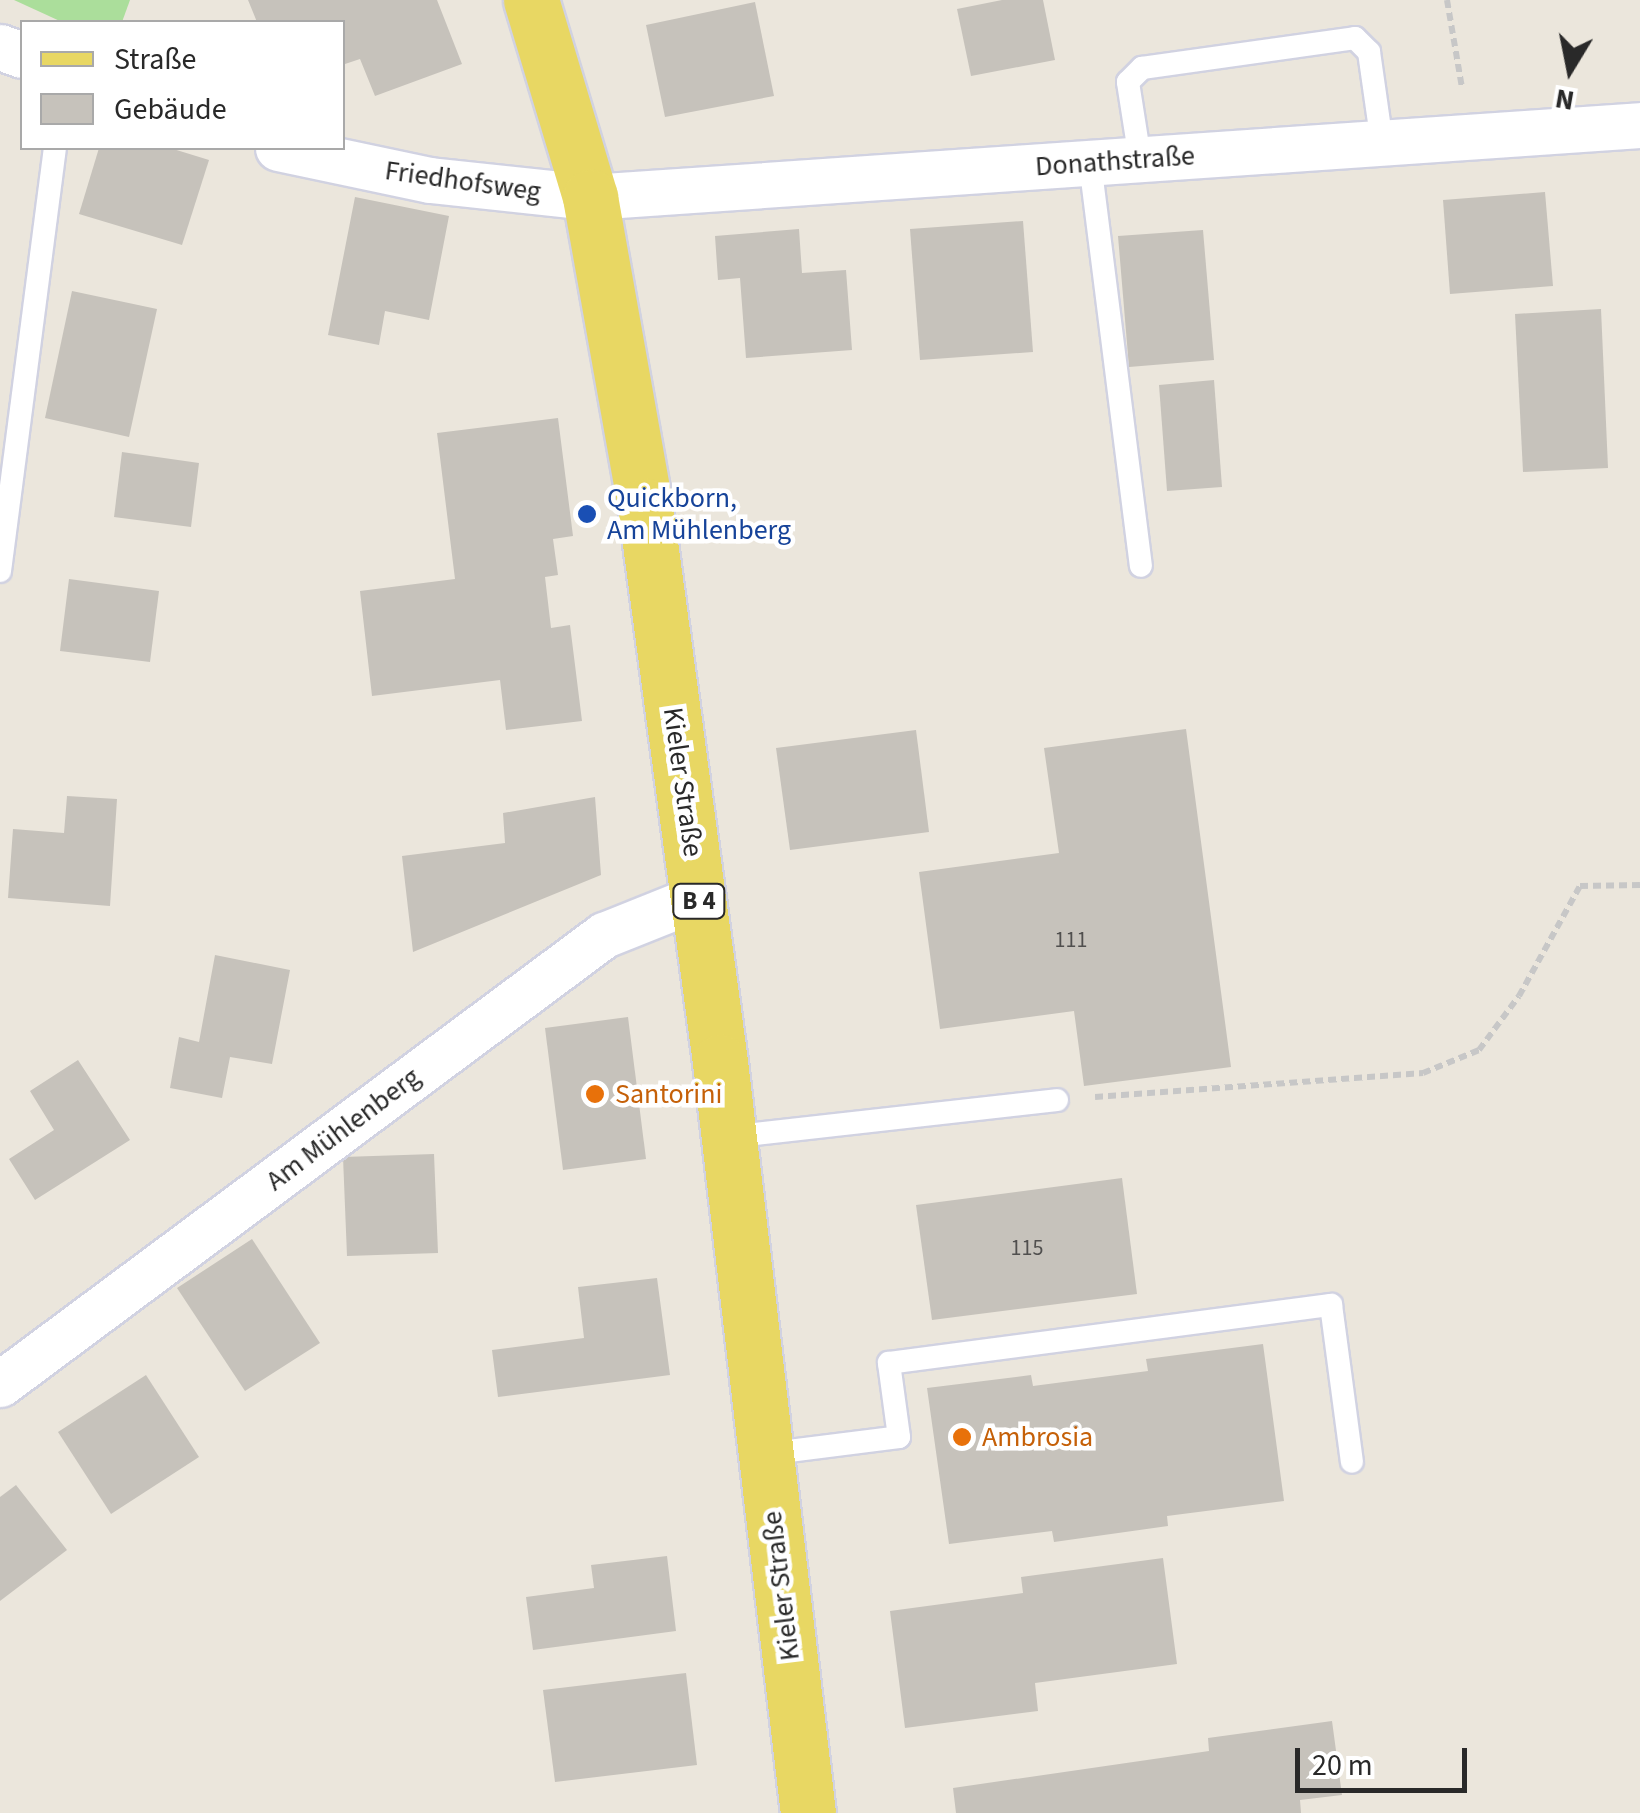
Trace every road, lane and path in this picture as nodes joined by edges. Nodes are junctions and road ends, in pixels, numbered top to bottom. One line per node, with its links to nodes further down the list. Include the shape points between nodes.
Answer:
1 (532, 0): 10 (main road, Kieler Straße / B 4)
2 (1447, 0): 4 (path)
3 (1640, 125): 4 (street, Donathstraße)
4 (1470, 137): 5 (street, Donathstraße)
5 (1382, 143): 8 (street, Donathstraße); 8 (lane, via 1369,52 1354,38 1142,68 1128,82)
6 (55, 150): 12 (lane)
7 (288, 150): 10 (street, Friedhofsweg, via 430,180)
8 (1140, 159): 9 (street, Donathstraße)
9 (1090, 163): 10 (street, Donathstraße); 11 (lane)
10 (590, 197): 14 (main road, Kieler Straße / B 4, via 645,506)
11 (1141, 566)
12 (0, 571)
13 (1640, 885): 15 (path, via 1580,886 1518,996 1478,1050 1423,1074)
14 (699, 897): 16 (main road, Kieler Straße / B 4); 17 (street, Am Mühlenberg, via 604,935)
15 (1057, 1100): 16 (lane)
16 (728, 1137): 18 (main road, Kieler Straße / B 4)
17 (0, 1384)
18 (765, 1454): 19 (lane, via 899,1437 889,1363 1331,1305); 20 (main road, Kieler Straße / B 4)
19 (1352, 1462)
20 (808, 1813)

